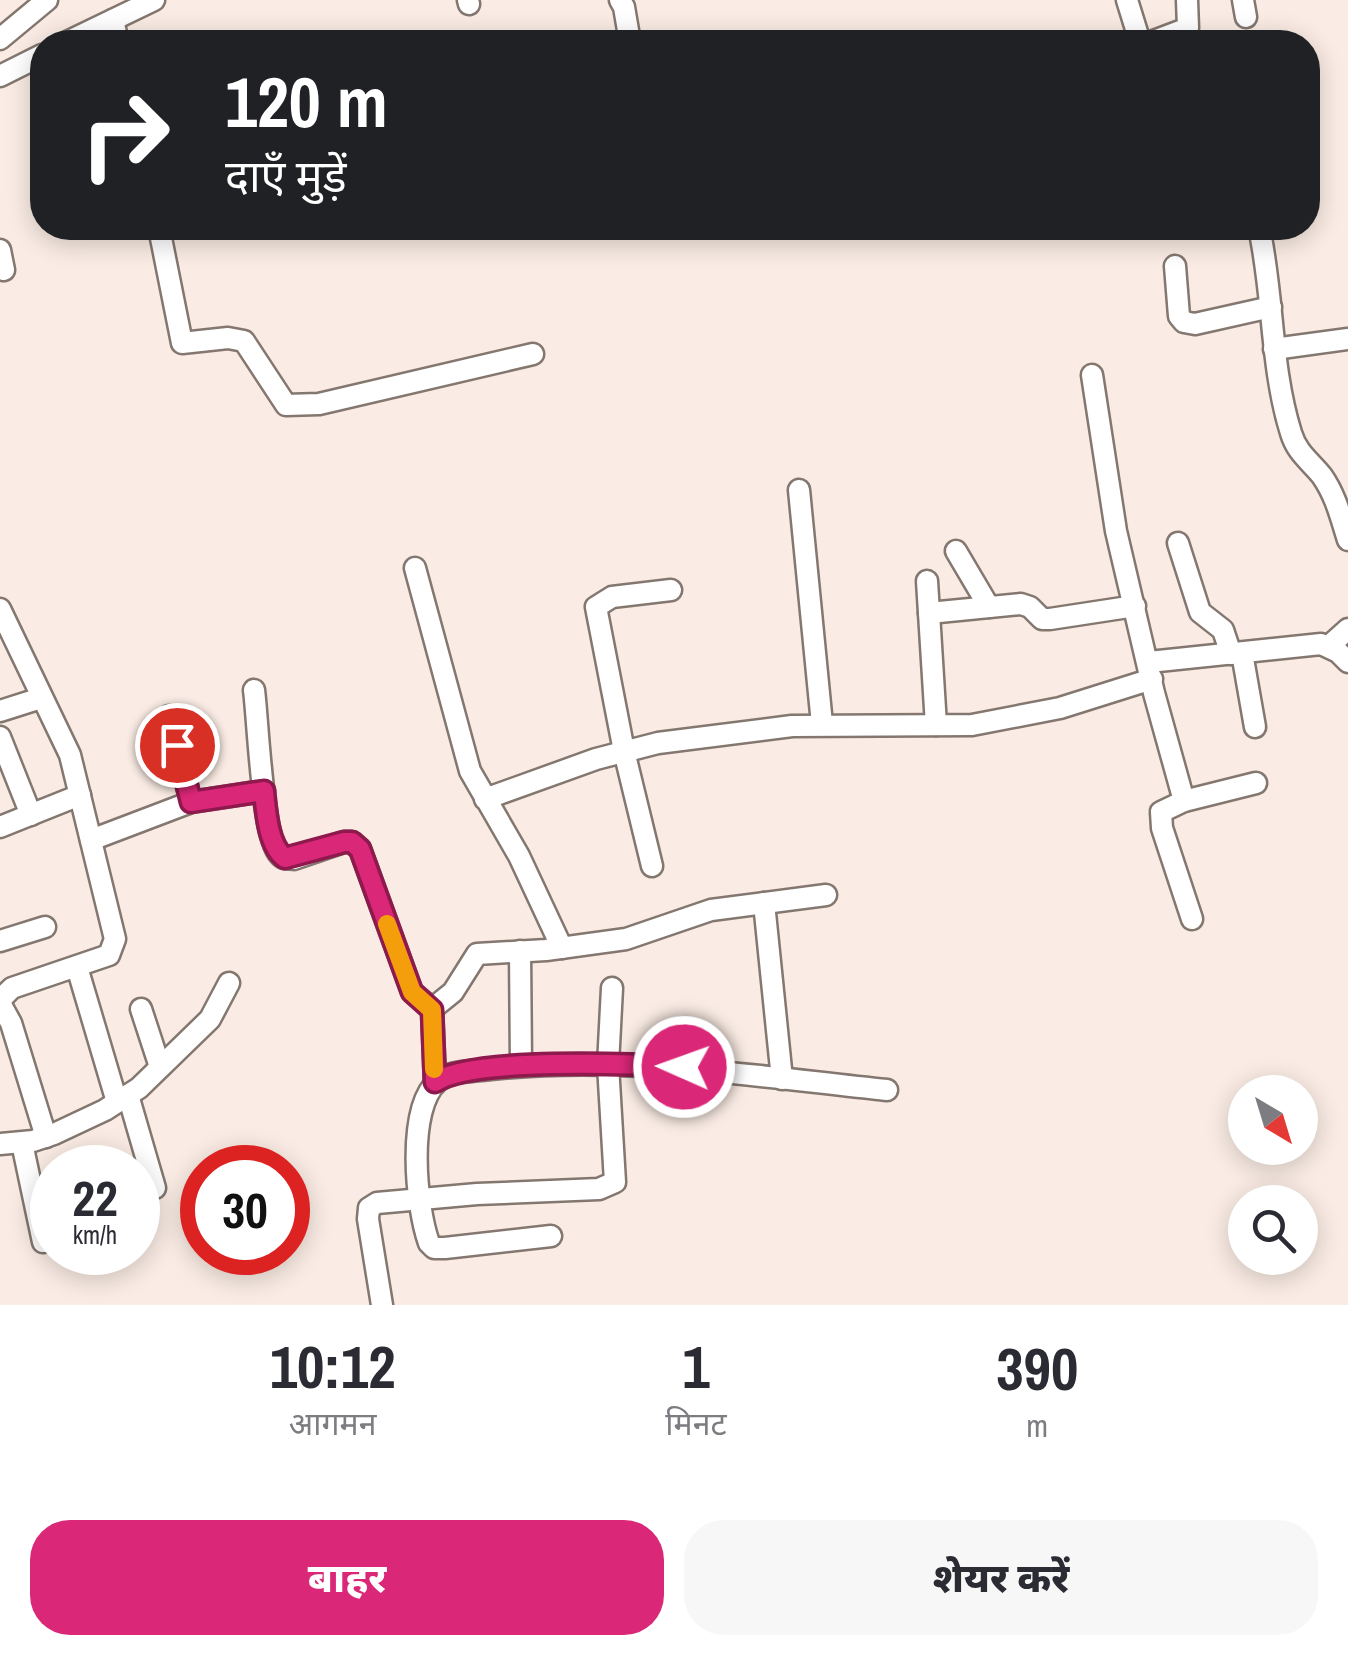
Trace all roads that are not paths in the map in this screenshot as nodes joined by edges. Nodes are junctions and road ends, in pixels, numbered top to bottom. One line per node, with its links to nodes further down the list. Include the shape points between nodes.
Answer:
1 (47, 0): 12 (street)
2 (154, 0): 6 (street)
3 (620, 0): 9 (street)
4 (1127, 0): 10 (street)
5 (1187, 0): 11 (street)
6 (113, 20): 7 (street); 8 (street)
7 (93, 30)
8 (115, 30)
9 (628, 30)
10 (1136, 30)
11 (1183, 30)
12 (0, 39)
13 (30, 61): 14 (street)
14 (0, 76)
15 (161, 240): 21 (street, via 182,343 244,340 286,405 319,404)
16 (1260, 240): 18 (street)
17 (1175, 266): 18 (street, via 1184,322)
18 (1270, 307): 20 (street)
19 (1348, 340): 20 (street)
20 (1274, 349): 24 (street, via 1292,438 1334,494)
21 (533, 354)
22 (1092, 376): 30 (street)
23 (799, 490): 43 (street)
24 (1348, 538)
25 (1178, 543): 36 (street, via 1200,612 1223,630)
26 (956, 551): 31 (street)
27 (414, 568): 51 (street, via 470,771)
28 (927, 581): 33 (street)
29 (671, 590): 47 (street, via 612,597 596,607)
30 (1135, 606): 31 (street, via 1050,619 1026,605); 38 (street)
31 (989, 608): 33 (street)
32 (0, 609): 40 (street)
33 (929, 613): 44 (street)
34 (1348, 629): 35 (street)
35 (1328, 646): 36 (street); 37 (street)
36 (1236, 653): 38 (street); 45 (street)
37 (1348, 662)
38 (1150, 671): 44 (street, via 1082,702 972,725); 52 (street)
39 (254, 690): 49 (street)
40 (40, 698): 41 (street); 50 (street, via 70,755)
41 (0, 711)
42 (170, 716): 53 (street)
43 (822, 724): 44 (street); 47 (street)
44 (936, 725)
45 (1255, 727)
46 (0, 737): 54 (street)
47 (624, 750): 51 (street); 57 (street)
48 (1256, 784): 52 (street)
49 (264, 791): 53 (street); 70 (street, via 274,844 285,858 344,842 360,849 412,992)
50 (80, 795): 54 (street); 56 (street)
51 (485, 799): 63 (street)
52 (1184, 801): 60 (street, via 1165,808 1160,818)
53 (191, 802): 56 (street)
54 (31, 815): 55 (street)
55 (0, 827)
56 (91, 840): 65 (street, via 115,939 108,956)
57 (652, 866)
58 (826, 895): 59 (street)
59 (764, 903): 63 (street, via 693,914 643,936); 74 (street)
60 (1192, 920)
61 (45, 926): 62 (street)
62 (0, 941)
63 (562, 948): 64 (street)
64 (520, 951): 70 (street, via 477,954 454,992); 72 (street)
65 (78, 967): 68 (street, via 12,988); 77 (street)
66 (229, 984): 73 (street, via 210,1020)
67 (612, 988): 71 (street)
68 (0, 1001): 78 (street)
69 (141, 1010): 73 (street)
70 (432, 1010): 75 (street)
71 (608, 1065): 72 (street); 74 (street); 81 (street, via 616,1174 608,1188)
72 (520, 1066): 75 (street, via 454,1073)
73 (160, 1067): 77 (street)
74 (782, 1079): 76 (street)
75 (435, 1082): 81 (street, via 414,1159)
76 (887, 1090)
77 (123, 1099): 78 (street); 80 (street)
78 (46, 1136): 79 (street)
79 (11, 1144): 82 (street)
80 (140, 1145)
81 (418, 1199): 83 (street, via 434,1248); 84 (street, via 369,1208)
82 (30, 1202)
83 (551, 1236)
84 (382, 1305)

